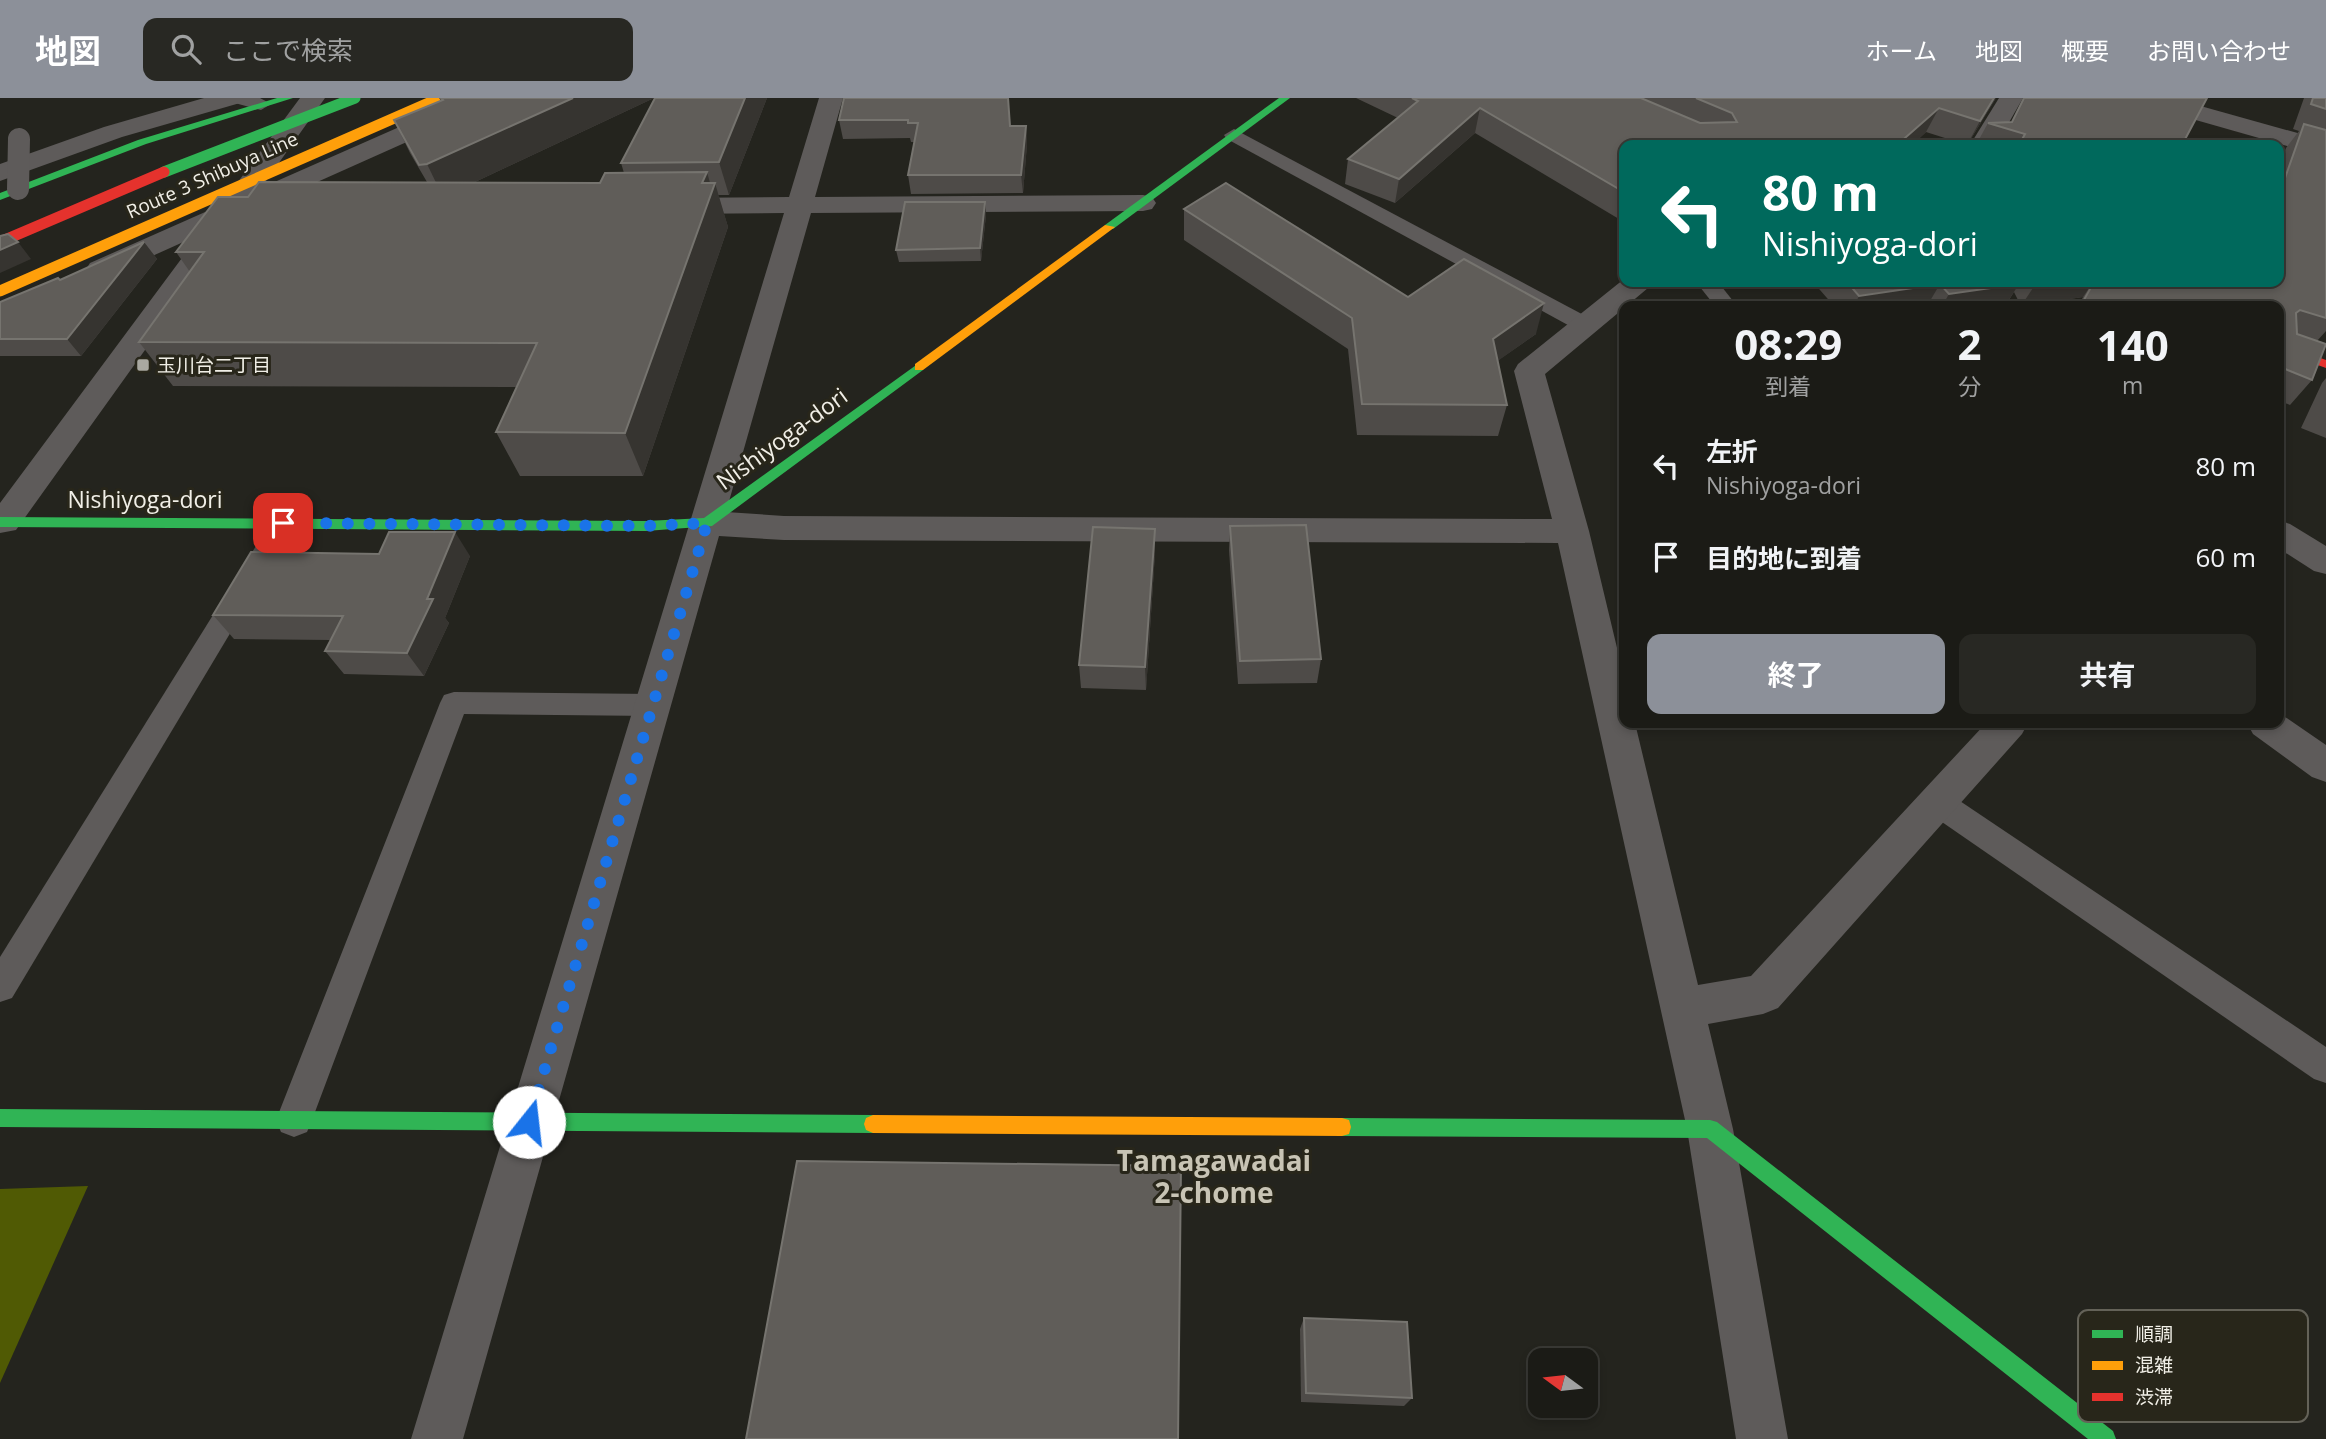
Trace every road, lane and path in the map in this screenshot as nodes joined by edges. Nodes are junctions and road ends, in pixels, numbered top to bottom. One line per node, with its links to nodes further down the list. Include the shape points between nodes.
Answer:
1 (231, 98): 17 (street, via 113,132)
2 (238, 98): 12 (lane)
3 (288, 98): 12 (main road)
4 (313, 98): 21 (street)
5 (355, 98): 23 (main road, Route 3 Shibuya Line, bridge)
6 (440, 98): 26 (main road, Route 3 Shibuya Line, bridge)
7 (485, 98): 21 (street)
8 (831, 98): 19 (street)
9 (1285, 98): 13 (main road, Nishiyoga-dori)
10 (2011, 98): 15 (street)
11 (2145, 98): 16 (street)
12 (261, 104): 17 (main road)
13 (1234, 135): 18 (main road, Nishiyoga-dori); 29 (lane)
14 (19, 139): 17 (lane, bridge)
15 (1986, 140)
16 (2326, 149)
17 (6, 187)
18 (1143, 203): 19 (street); 35 (main road, Nishiyoga-dori)
19 (800, 205): 20 (street); 35 (street)
20 (647, 206)
21 (232, 209): 22 (street); 28 (street); 36 (street)
22 (299, 209)
23 (0, 242)
24 (1632, 287): 29 (street)
25 (1711, 287): 27 (lane)
26 (0, 291)
27 (1722, 301)
28 (0, 314)
29 (1585, 325): 37 (street, via 1529,371)
30 (2284, 346): 32 (main road)
31 (2284, 346): 33 (main road)
32 (2326, 357)
33 (2326, 364)
34 (283, 523): 35 (main road, Nishiyoga-dori); 36 (main road, Nishiyoga-dori); 45 (lane)
35 (707, 523): 37 (street, via 798,528); 40 (street)
36 (1, 524)
37 (1572, 531): 46 (street)
38 (2284, 536): 39 (street)
39 (2326, 562)
40 (653, 705): 49 (lane, via 454,703); 50 (street)
41 (2004, 728): 44 (street)
42 (2273, 728): 43 (street)
43 (2326, 766)
44 (1937, 802): 46 (street, via 1763,994); 47 (lane)
45 (0, 987)
46 (1682, 1009): 51 (street)
47 (2326, 1067)
48 (0, 1118): 49 (main road)
49 (294, 1120): 50 (main road)
50 (529, 1122): 51 (main road); 54 (street)
51 (1710, 1129): 52 (main road); 55 (street)
52 (2078, 1418)
53 (2083, 1422): 56 (main road)
54 (437, 1439)
55 (1762, 1439)
56 (2105, 1439)

